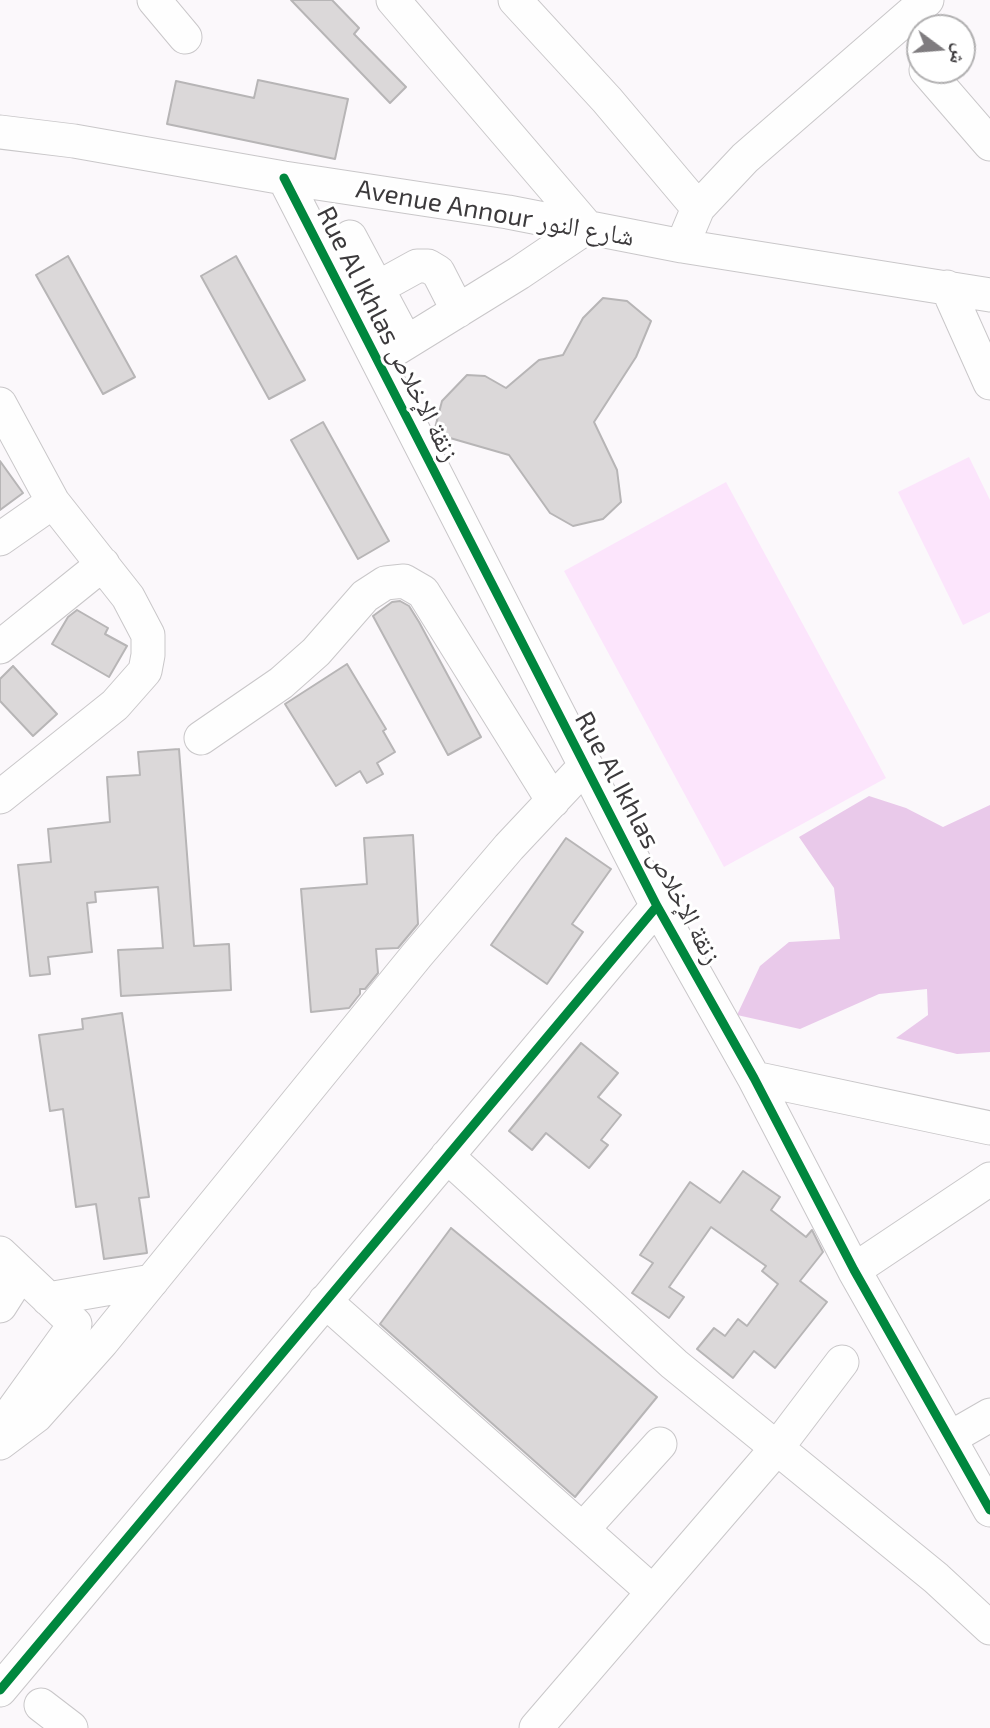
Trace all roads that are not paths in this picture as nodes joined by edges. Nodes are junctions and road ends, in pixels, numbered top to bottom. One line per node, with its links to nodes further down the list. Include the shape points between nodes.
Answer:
1 (154, 0): 6 (street)
2 (393, 0): 13 (street)
3 (515, 0): 12 (street)
4 (927, 0): 5 (street)
5 (891, 29): 7 (street); 12 (street, via 745,158)
6 (185, 37)
7 (906, 47)
8 (938, 84): 10 (street)
9 (0, 132): 11 (street, Avenue Annour شارع النور)
10 (990, 144)
11 (284, 178): 13 (street, Avenue Annour شارع النور); 21 (street, Rue Al Ikhlas زنقة الإخلاص)
12 (698, 208): 15 (street)
13 (587, 226): 15 (street, Avenue Annour شارع النور); 19 (street)
14 (350, 237): 17 (street)
15 (682, 246): 16 (street, Avenue Annour شارع النور)
16 (947, 287): 18 (street, Avenue Annour شارع النور); 22 (street)
17 (377, 288): 19 (street, via 417,266 428,266 438,272); 20 (street)
18 (990, 295)
19 (457, 311): 20 (street)
20 (406, 342): 21 (street)
21 (378, 360): 29 (street, Rue Al Ikhlas زنقة الإخلاص)
22 (990, 383)
23 (0, 404): 24 (street)
24 (53, 502): 25 (street); 26 (street)
25 (0, 539)
26 (103, 564): 27 (street); 30 (street, via 148,635 145,671 115,705)
27 (0, 647)
28 (201, 738): 31 (street, via 290,676 365,596 385,583 404,581 423,592)
29 (586, 765): 31 (street); 32 (street, Rue Al Ikhlas زنقة الإخلاص)
30 (0, 797)
31 (553, 801): 39 (street, via 417,955)
32 (657, 906): 33 (street, Rue Al Ikhlas زنقة الإخلاص); 35 (street)
33 (754, 1078): 34 (street); 38 (street, Rue Al Ikhlas زنقة الإخلاص)
34 (990, 1128)
35 (447, 1156): 41 (street); 48 (street, via 597,1295)
36 (990, 1179): 38 (street)
37 (10, 1263): 40 (street); 42 (street)
38 (854, 1270): 46 (street, Rue Al Ikhlas زنقة الإخلاص)
39 (152, 1281): 40 (street); 45 (street, via 44,1407)
40 (48, 1299): 45 (street, via 75,1324 3,1423)
41 (325, 1301): 50 (street); 53 (street)
42 (0, 1306)
43 (842, 1362): 48 (street)
44 (990, 1415): 46 (street)
45 (7, 1437)
46 (950, 1438): 49 (street, Rue Al Ikhlas زنقة الإخلاص)
47 (660, 1444): 50 (street)
48 (776, 1449): 51 (street); 52 (street, via 936,1578)
49 (990, 1510)
50 (583, 1529): 51 (street)
51 (653, 1592): 56 (street)
52 (990, 1628)
53 (0, 1690)
54 (41, 1704): 55 (street)
55 (71, 1728)
56 (536, 1728)

